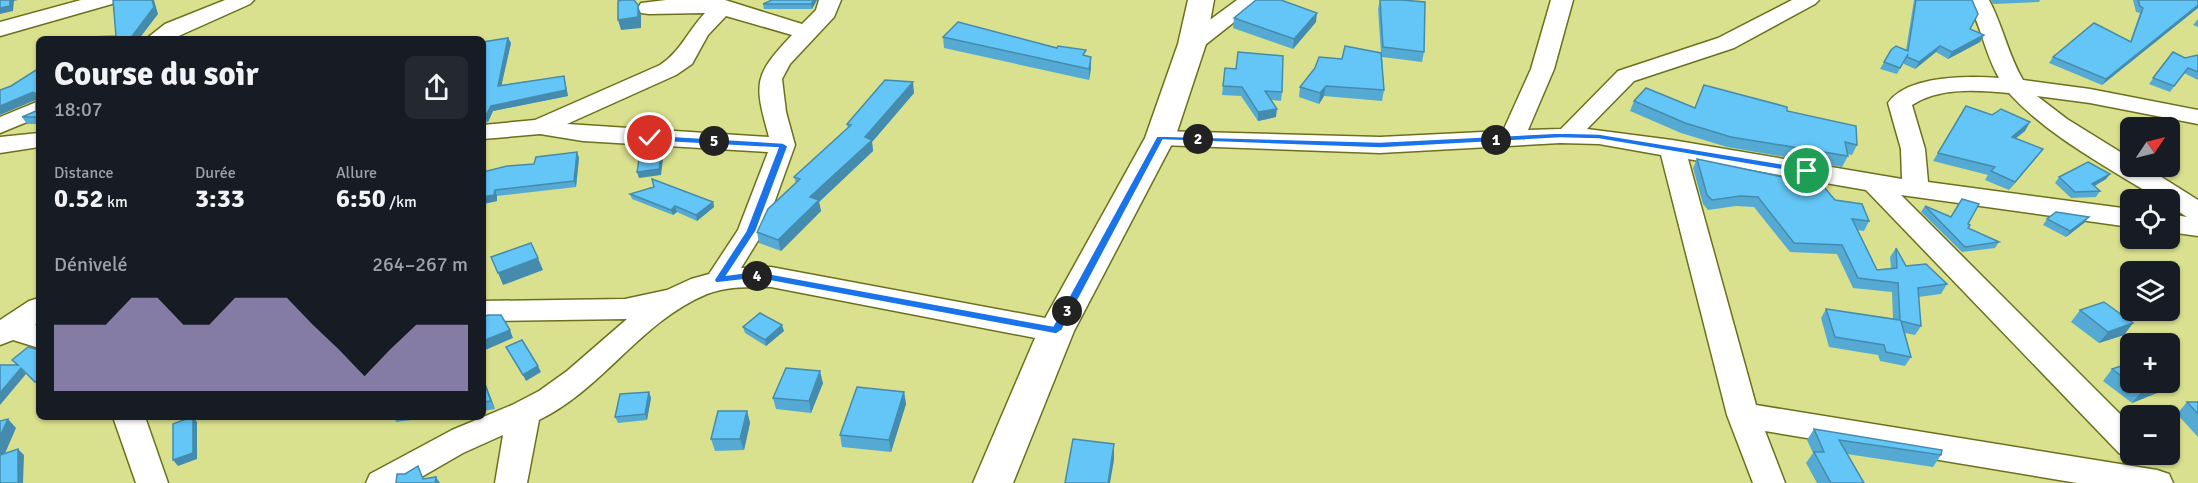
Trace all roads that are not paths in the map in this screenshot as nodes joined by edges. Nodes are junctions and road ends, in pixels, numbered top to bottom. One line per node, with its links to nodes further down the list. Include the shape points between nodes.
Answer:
1 (105, 0): 11 (street)
2 (243, 0): 13 (street)
3 (830, 0): 12 (street, via 826,12)
4 (1201, 0): 14 (main road)
5 (1251, 0): 14 (street)
6 (1562, 0): 24 (street, via 1537,85)
7 (1808, 0): 21 (street, via 1726,43 1626,76)
8 (1978, 0): 15 (street, via 1988,18 2002,64)
9 (723, 6): 10 (street, via 698,3); 12 (street); 19 (street, via 699,32 684,59 668,70)
10 (649, 8)
11 (0, 29)
12 (806, 33): 26 (street, via 780,61 770,79)
13 (161, 36)
14 (1192, 44): 22 (main road)
15 (2015, 86): 17 (street, via 2084,94); 29 (street, via 1935,87 1904,97 1900,109 1913,149); 30 (street, via 2058,124)
16 (36, 109): 18 (street)
17 (2198, 117)
18 (0, 126)
19 (540, 127): 20 (street); 26 (street, via 583,134)
20 (486, 132)
21 (1568, 136): 24 (street); 27 (street)
22 (1160, 138): 24 (street, via 1380,145); 38 (main road)
23 (36, 140): 25 (street)
24 (1510, 140)
25 (0, 145)
26 (783, 146): 34 (street, via 751,231)
27 (1671, 148): 28 (street); 42 (street)
28 (1874, 183): 29 (street); 44 (street)
29 (1916, 189): 31 (street)
30 (2198, 212)
31 (2120, 217)
32 (2180, 225): 33 (street)
33 (2198, 227)
34 (719, 280): 35 (street); 38 (street, via 771,277)
35 (668, 300): 37 (street, via 625,309); 41 (street, via 572,383)
36 (36, 310): 39 (street)
37 (486, 311)
38 (1056, 330): 49 (main road)
39 (5, 331): 40 (street)
40 (36, 336)
41 (525, 412): 47 (street, via 472,434); 48 (street)
42 (1743, 415): 50 (street); 51 (street)
43 (130, 420): 46 (street)
44 (2120, 434)
45 (2151, 465): 52 (street)
46 (152, 483)
47 (382, 483)
48 (511, 483)
49 (993, 483)
50 (1769, 483)
51 (2157, 483)
52 (2168, 483)

